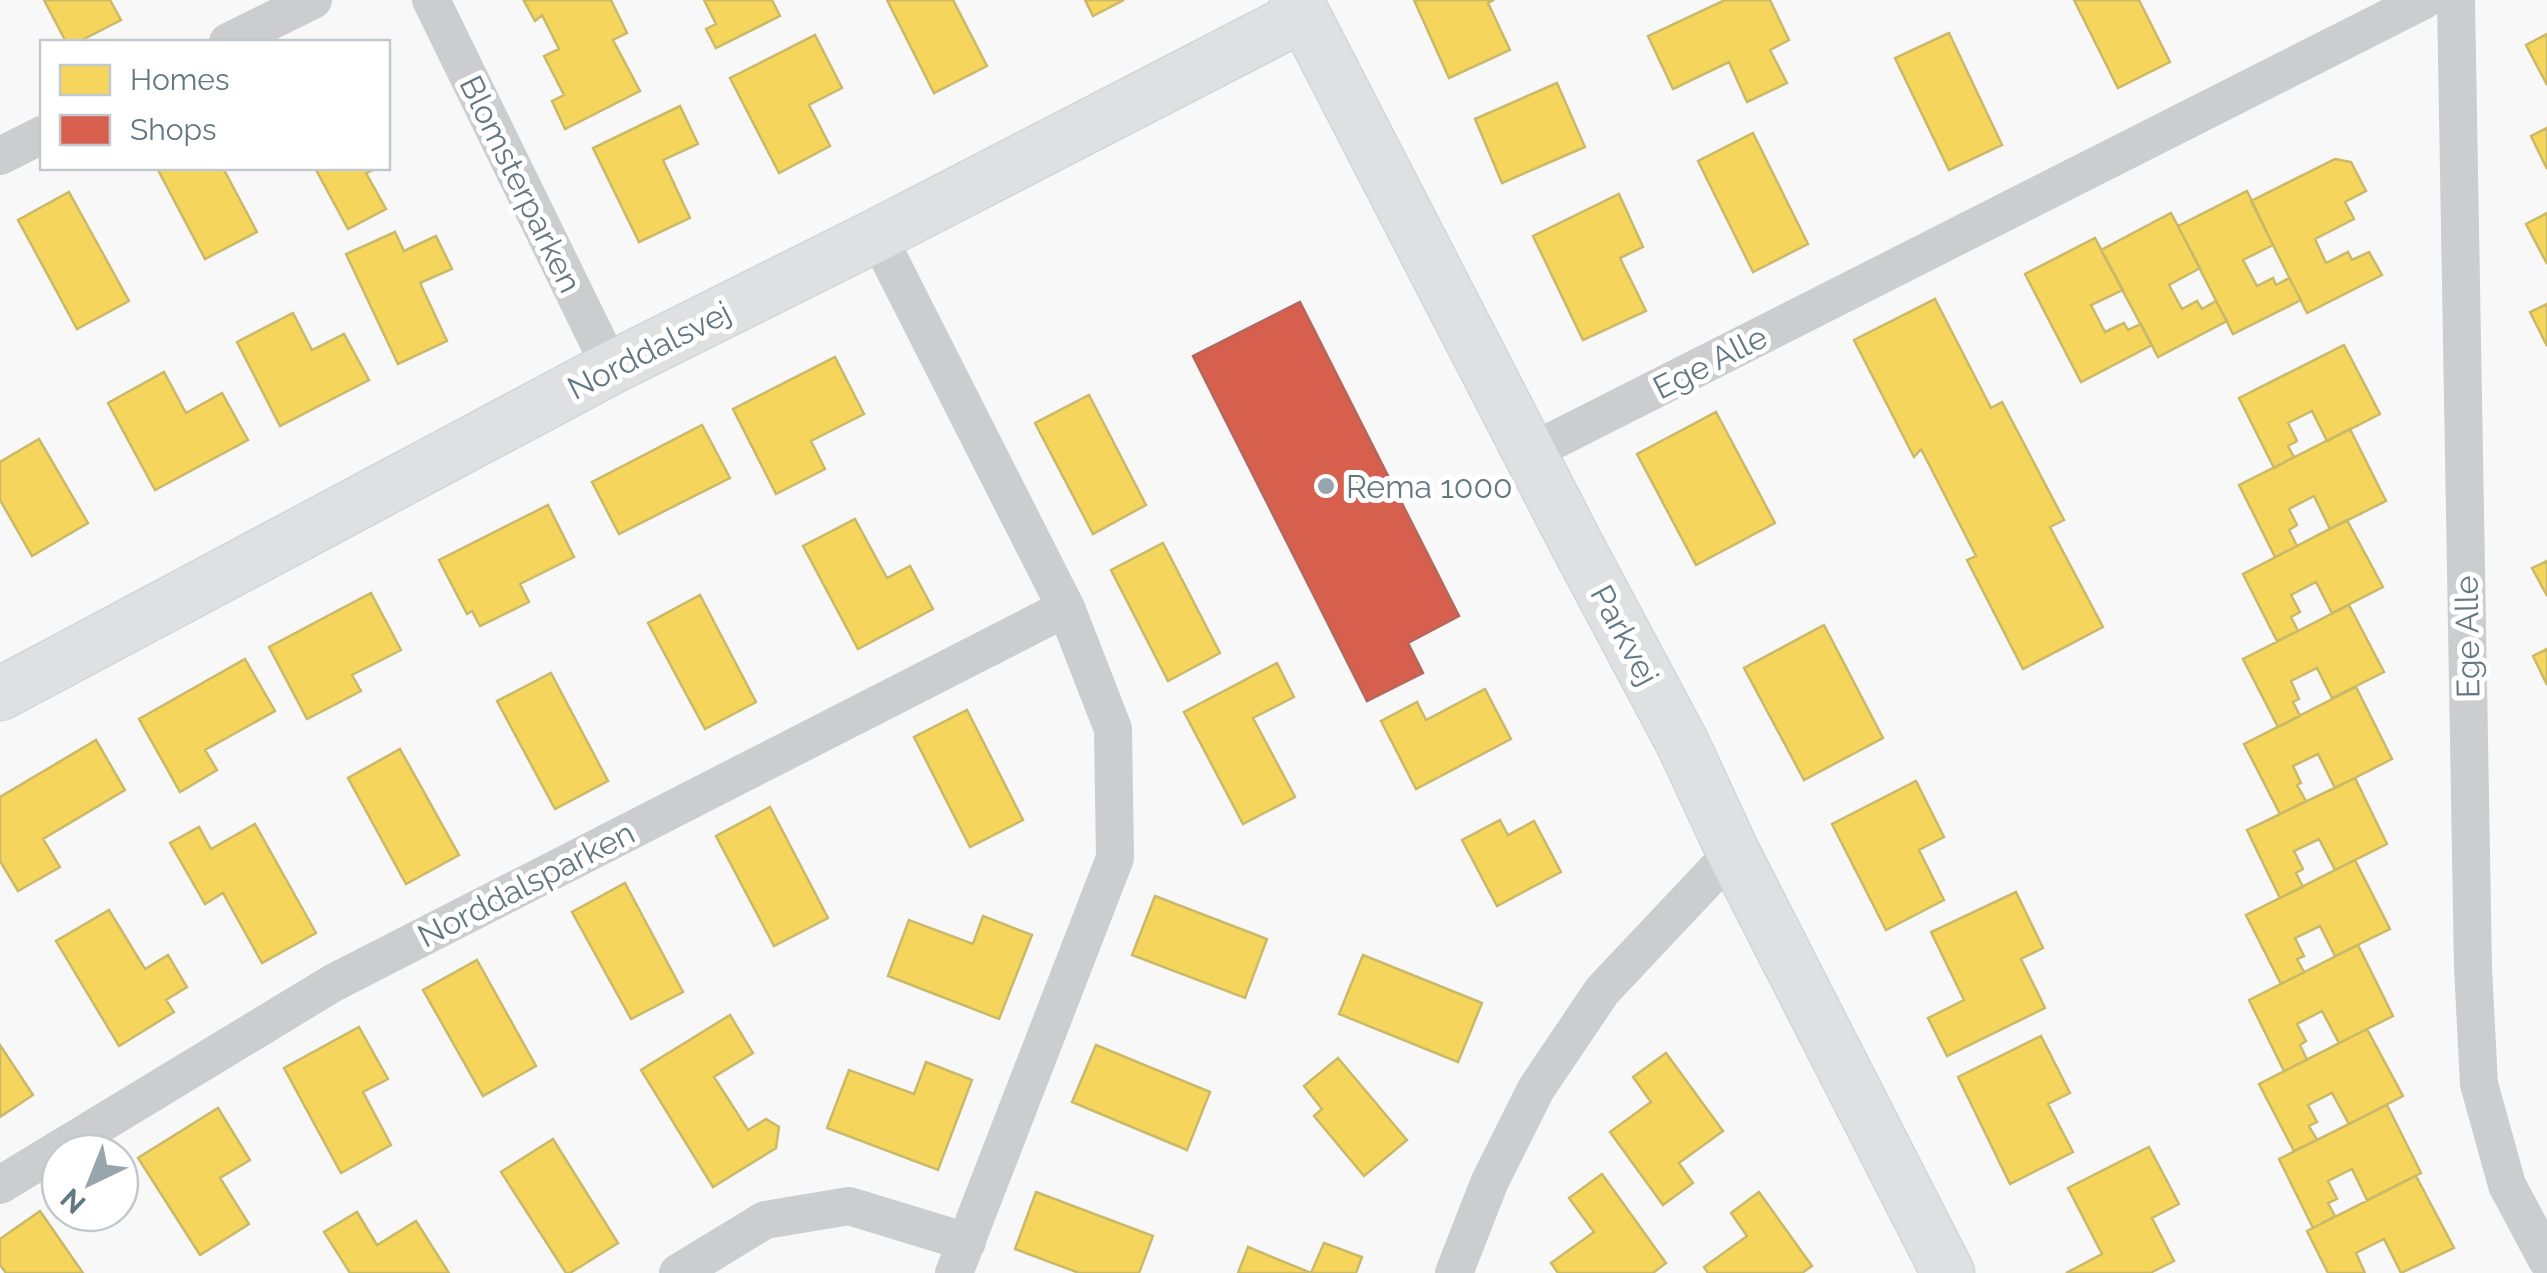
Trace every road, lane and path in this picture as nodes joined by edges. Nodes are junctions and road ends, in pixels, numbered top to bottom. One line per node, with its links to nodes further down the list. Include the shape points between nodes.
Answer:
1 (313, 0): 6 (street)
2 (431, 0): 10 (street, Blomsterparken)
3 (2424, 0): 11 (street, Ege Alle)
4 (2456, 0): 17 (street, Ege Alle, via 2479,1084 2507,1184)
5 (1300, 7): 9 (street, Norddalsvej); 11 (street, Parkvej)
6 (232, 40)
7 (40, 136): 8 (street)
8 (0, 156)
9 (877, 235): 10 (street, Norddalsvej); 12 (street)
10 (611, 368): 13 (street, Norddalsvej)
11 (1531, 452): 14 (street, Parkvej)
12 (1066, 608): 15 (street, Norddalsparken, via 334,983); 16 (street, via 1113,729 1115,858)
13 (0, 694)
14 (1733, 852): 19 (street, via 1602,992 1536,1089); 20 (street, Parkvej)
15 (0, 1185)
16 (961, 1258): 18 (street, via 848,1206 765,1220)
17 (2547, 1260)
18 (678, 1273)
19 (1454, 1273)
20 (1948, 1273)

